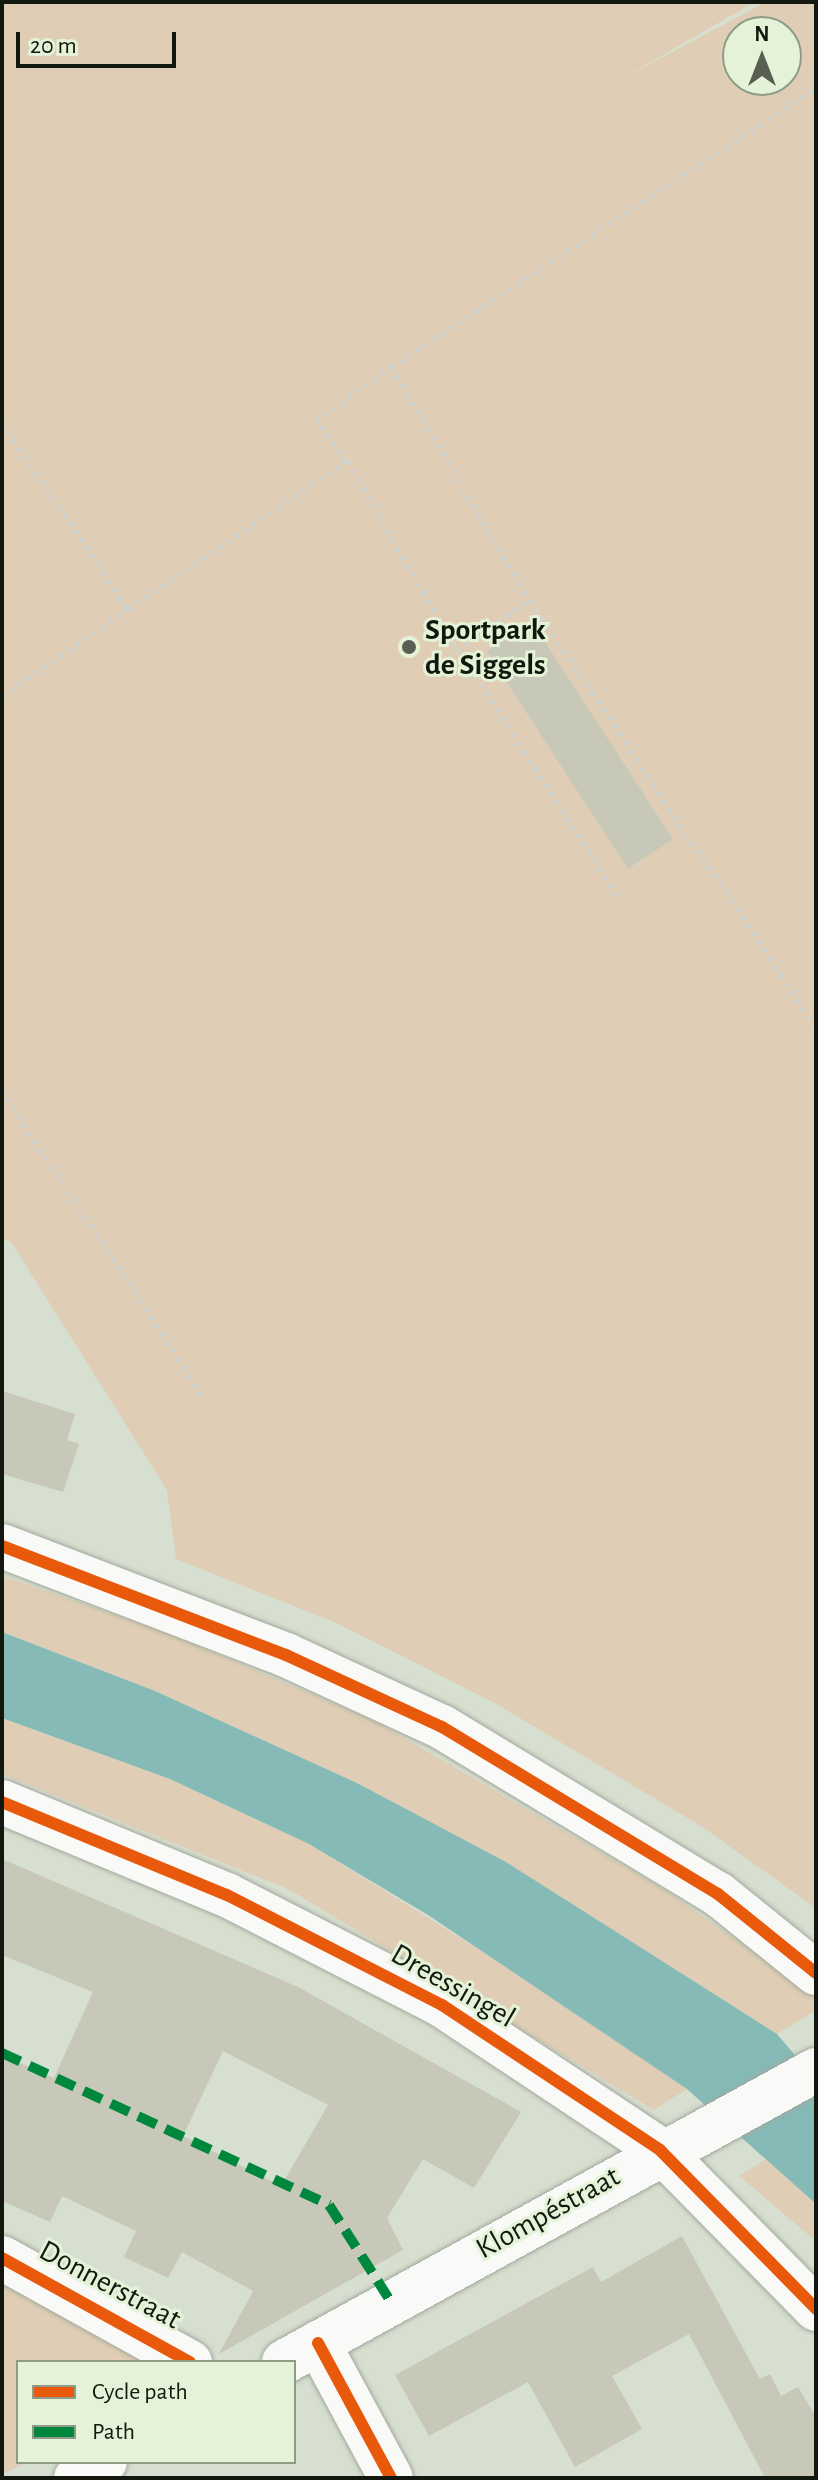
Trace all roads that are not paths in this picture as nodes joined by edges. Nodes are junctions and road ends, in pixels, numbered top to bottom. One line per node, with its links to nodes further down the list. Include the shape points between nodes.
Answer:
1 (2, 1546): 3 (street, via 286,1655 442,1727 718,1894)
2 (2, 1802): 5 (street, Dreessingel, via 227,1895 442,2005)
3 (816, 1973)
4 (816, 2070): 5 (street, Klompéstraat)
5 (660, 2150): 7 (street, Dreessingel); 8 (street, Klompéstraat)
6 (2, 2258): 9 (street, Donnerstraat)
7 (816, 2309)
8 (301, 2352): 12 (street)
9 (186, 2360)
10 (101, 2464): 11 (street)
11 (76, 2478)
12 (391, 2478)

